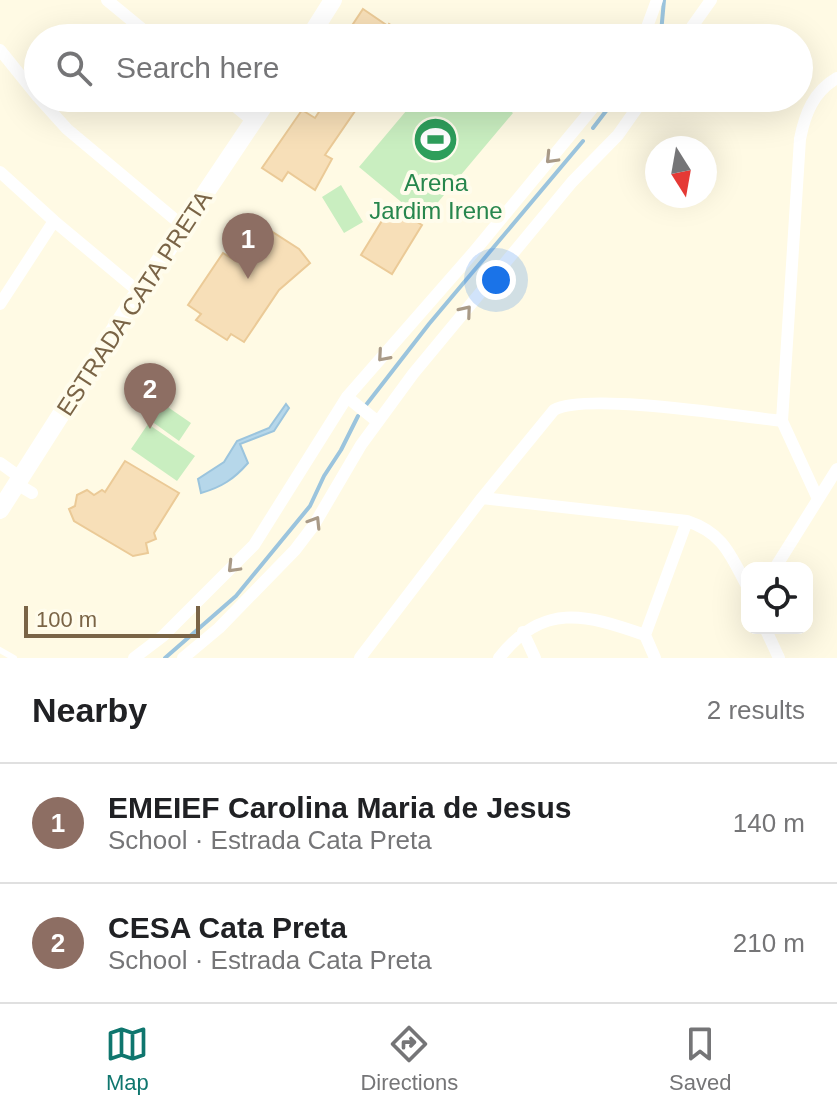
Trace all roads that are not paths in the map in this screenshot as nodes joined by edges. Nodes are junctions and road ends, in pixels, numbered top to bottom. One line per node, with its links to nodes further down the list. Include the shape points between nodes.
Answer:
1 (107, 0): 5 (street)
2 (333, 0): 6 (street)
3 (657, 0): 7 (street)
4 (711, 0): 8 (street)
5 (136, 24)
6 (318, 24)
7 (648, 24)
8 (694, 24)
9 (0, 50): 11 (street)
10 (837, 78): 12 (street)
11 (24, 80)
12 (813, 100)
13 (51, 112): 22 (street)
14 (242, 112): 19 (street)
15 (260, 112): 19 (street, ESTRADA CATA PRETA)
16 (589, 112): 25 (street, one-way to 25)
17 (634, 112): 27 (street, one-way to 17)
18 (807, 112): 26 (street, via 800,139)
19 (254, 122): 22 (street, ESTRADA CATA PRETA)
20 (0, 172): 21 (street)
21 (54, 221): 23 (street); 24 (street)
22 (184, 227): 23 (street, ESTRADA CATA PRETA)
23 (139, 292): 30 (street, ESTRADA CATA PRETA)
24 (0, 304)
25 (347, 397): 27 (street); 42 (street, one-way to 42, via 254,545)
26 (782, 421): 31 (street, via 613,403 563,405); 32 (street)
27 (378, 422): 43 (street, one-way to 27, via 295,550)
28 (0, 463): 30 (street)
29 (837, 469): 32 (street)
30 (23, 485): 33 (street, ESTRADA CATA PRETA)
31 (482, 498): 34 (street); 44 (street)
32 (818, 499): 35 (street)
33 (0, 510)
34 (687, 521): 36 (street, via 720,540); 39 (street)
35 (779, 562)
36 (741, 576)
37 (523, 632): 39 (street, via 572,617); 45 (street); 46 (street)
38 (768, 634): 48 (street)
39 (645, 635): 47 (street)
40 (0, 650): 41 (lane)
41 (14, 658)
42 (134, 658)
43 (183, 658)
44 (360, 658)
45 (499, 658)
46 (535, 658)
47 (655, 658)
48 (779, 658)

